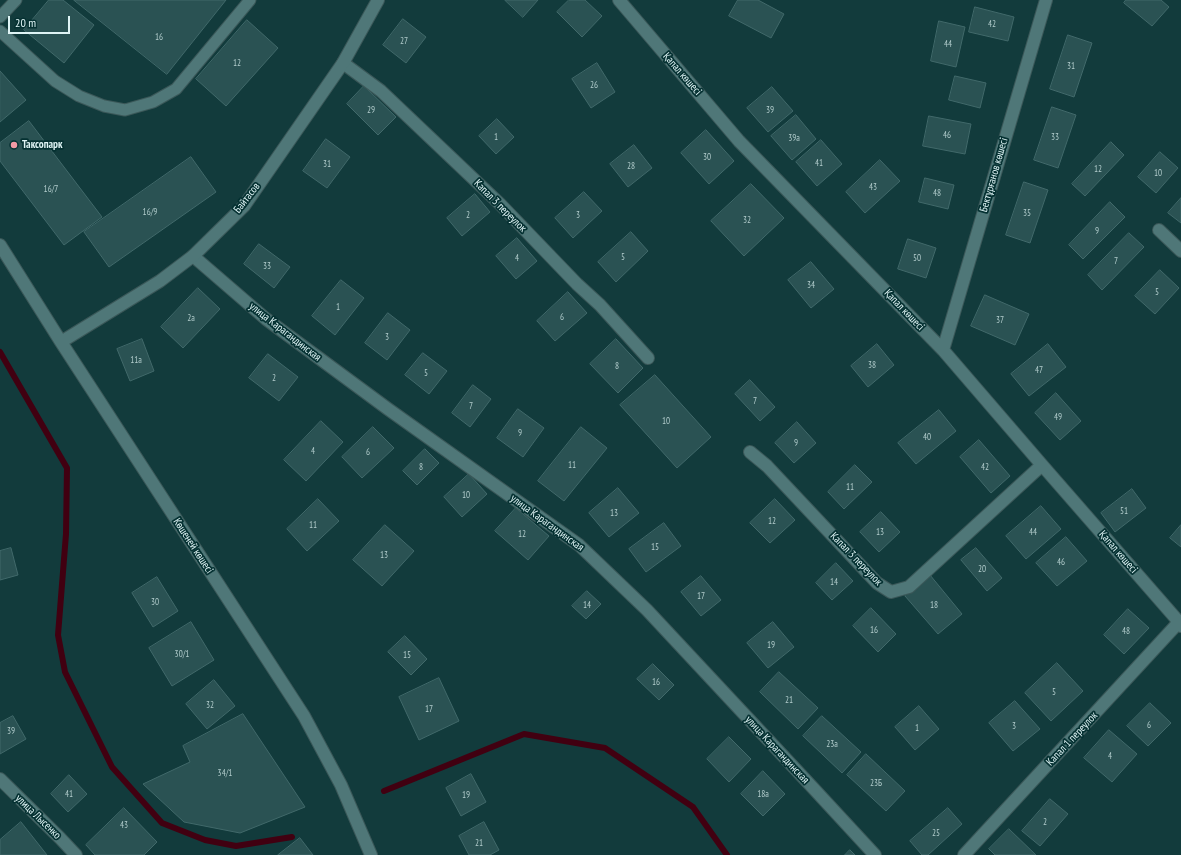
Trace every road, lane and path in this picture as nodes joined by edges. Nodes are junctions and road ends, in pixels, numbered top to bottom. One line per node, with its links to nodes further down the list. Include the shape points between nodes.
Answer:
1 (16, 0): 6 (lane)
2 (250, 0): 7 (lane, via 176,89 153,102 124,110 104,106 79,96 55,81)
3 (378, 0): 8 (street, Байтасов)
4 (619, 0): 14 (street, Қапал көшесі, via 739,141)
5 (1046, 0): 14 (street, Бектұрғанов көшесі)
6 (0, 17)
7 (0, 31)
8 (342, 63): 12 (street, Байтасов, via 244,206); 15 (street, Капал 3 переулок, via 381,91 500,204 576,284 600,305)
9 (1159, 230): 11 (street)
10 (0, 245): 13 (street, Көшеней көшесі)
11 (1181, 251)
12 (193, 256): 13 (street, Байтасов, via 160,281); 22 (street, улица Карагандинская, via 266,320 579,545 647,610)
13 (61, 342): 21 (street, Көшеней көшесі, via 304,716 341,785)
14 (943, 350): 17 (street, Қапал көшесі)
15 (648, 358)
16 (750, 452): 17 (street, Капал 3 переулок, via 767,466 877,583 891,592 909,587)
17 (1042, 465): 18 (street, Қапал көшесі)
18 (1180, 624): 23 (street, Капал 1 переулок)
19 (0, 779): 20 (street, улица Лысенко)
20 (76, 855)
21 (371, 855)
22 (875, 855)
23 (964, 855)

